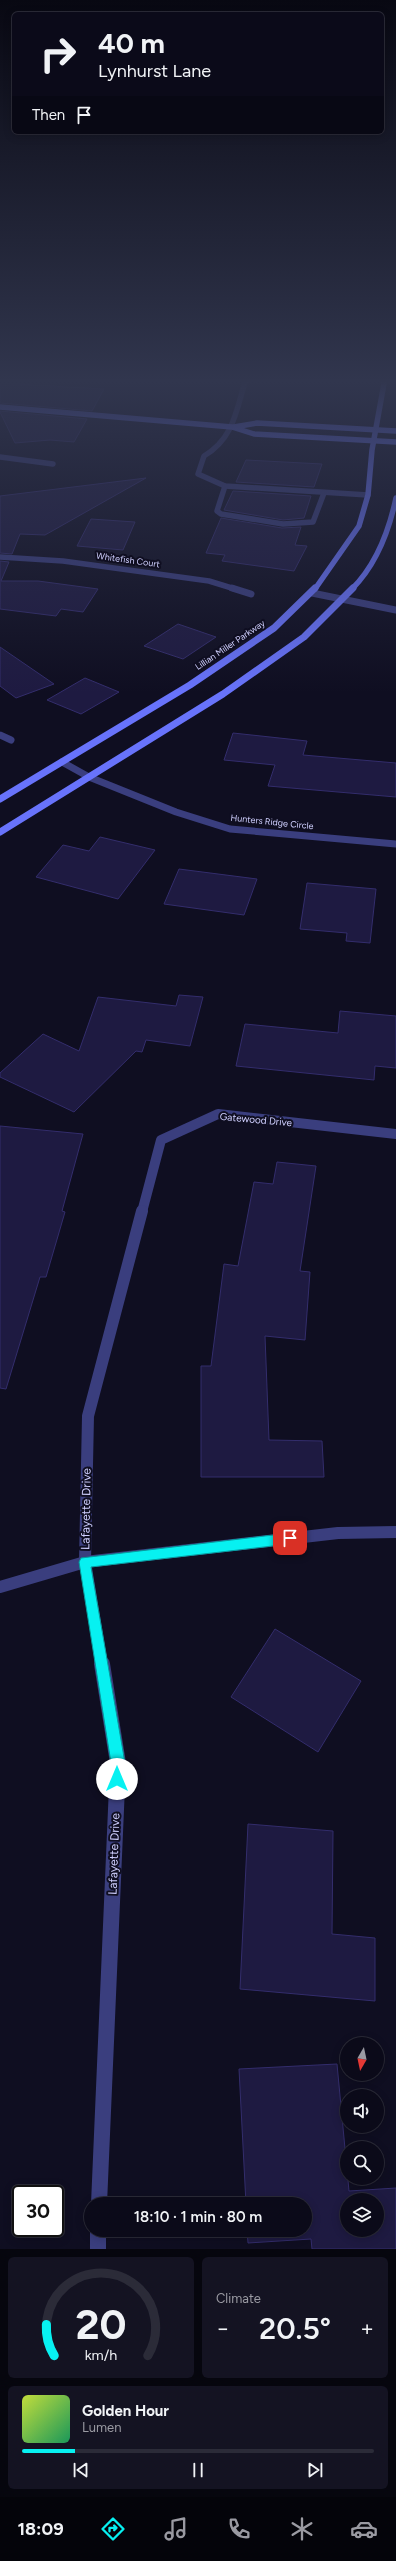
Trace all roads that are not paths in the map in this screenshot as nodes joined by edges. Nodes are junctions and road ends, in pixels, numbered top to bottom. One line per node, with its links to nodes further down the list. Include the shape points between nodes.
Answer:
1 (218, 483): 3 (street)
2 (369, 483): 5 (main road, Lillian Miller Parkway)
3 (225, 486): 4 (street); 4 (street, via 216,511 221,514 294,524 311,524 316,520)
4 (324, 493): 5 (street)
5 (368, 495): 8 (main road, Lillian Miller Parkway, via 359,526)
6 (396, 498): 10 (main road, via 390,528 377,556 363,578)
7 (0, 557): 9 (street, Whitefish Court, via 63,561 209,581)
8 (312, 593): 10 (street); 14 (main road, Lillian Miller Parkway, via 274,628 190,685)
9 (251, 594)
10 (341, 600): 11 (street); 15 (main road, via 304,636 223,694)
11 (396, 610)
12 (0, 735): 13 (street)
13 (11, 740)
14 (62, 762): 15 (street, Hunters Ridge Circle); 16 (main road, Lillian Miller Parkway)
15 (89, 777): 17 (main road); 18 (street, Hunters Ridge Circle, via 176,812 230,829)
16 (0, 799)
17 (0, 832)
18 (396, 844)
19 (396, 1134): 20 (street, Gatewood Drive, via 218,1114 161,1140)
20 (120, 1294): 22 (street, Lafayette Drive, via 88,1416)
21 (396, 1532): 22 (street, via 338,1533)
22 (85, 1562): 23 (street); 24 (street, Lafayette Drive, via 118,1763)
23 (0, 1587)
24 (99, 2197)
25 (98, 2237): 26 (street)
26 (98, 2249)

